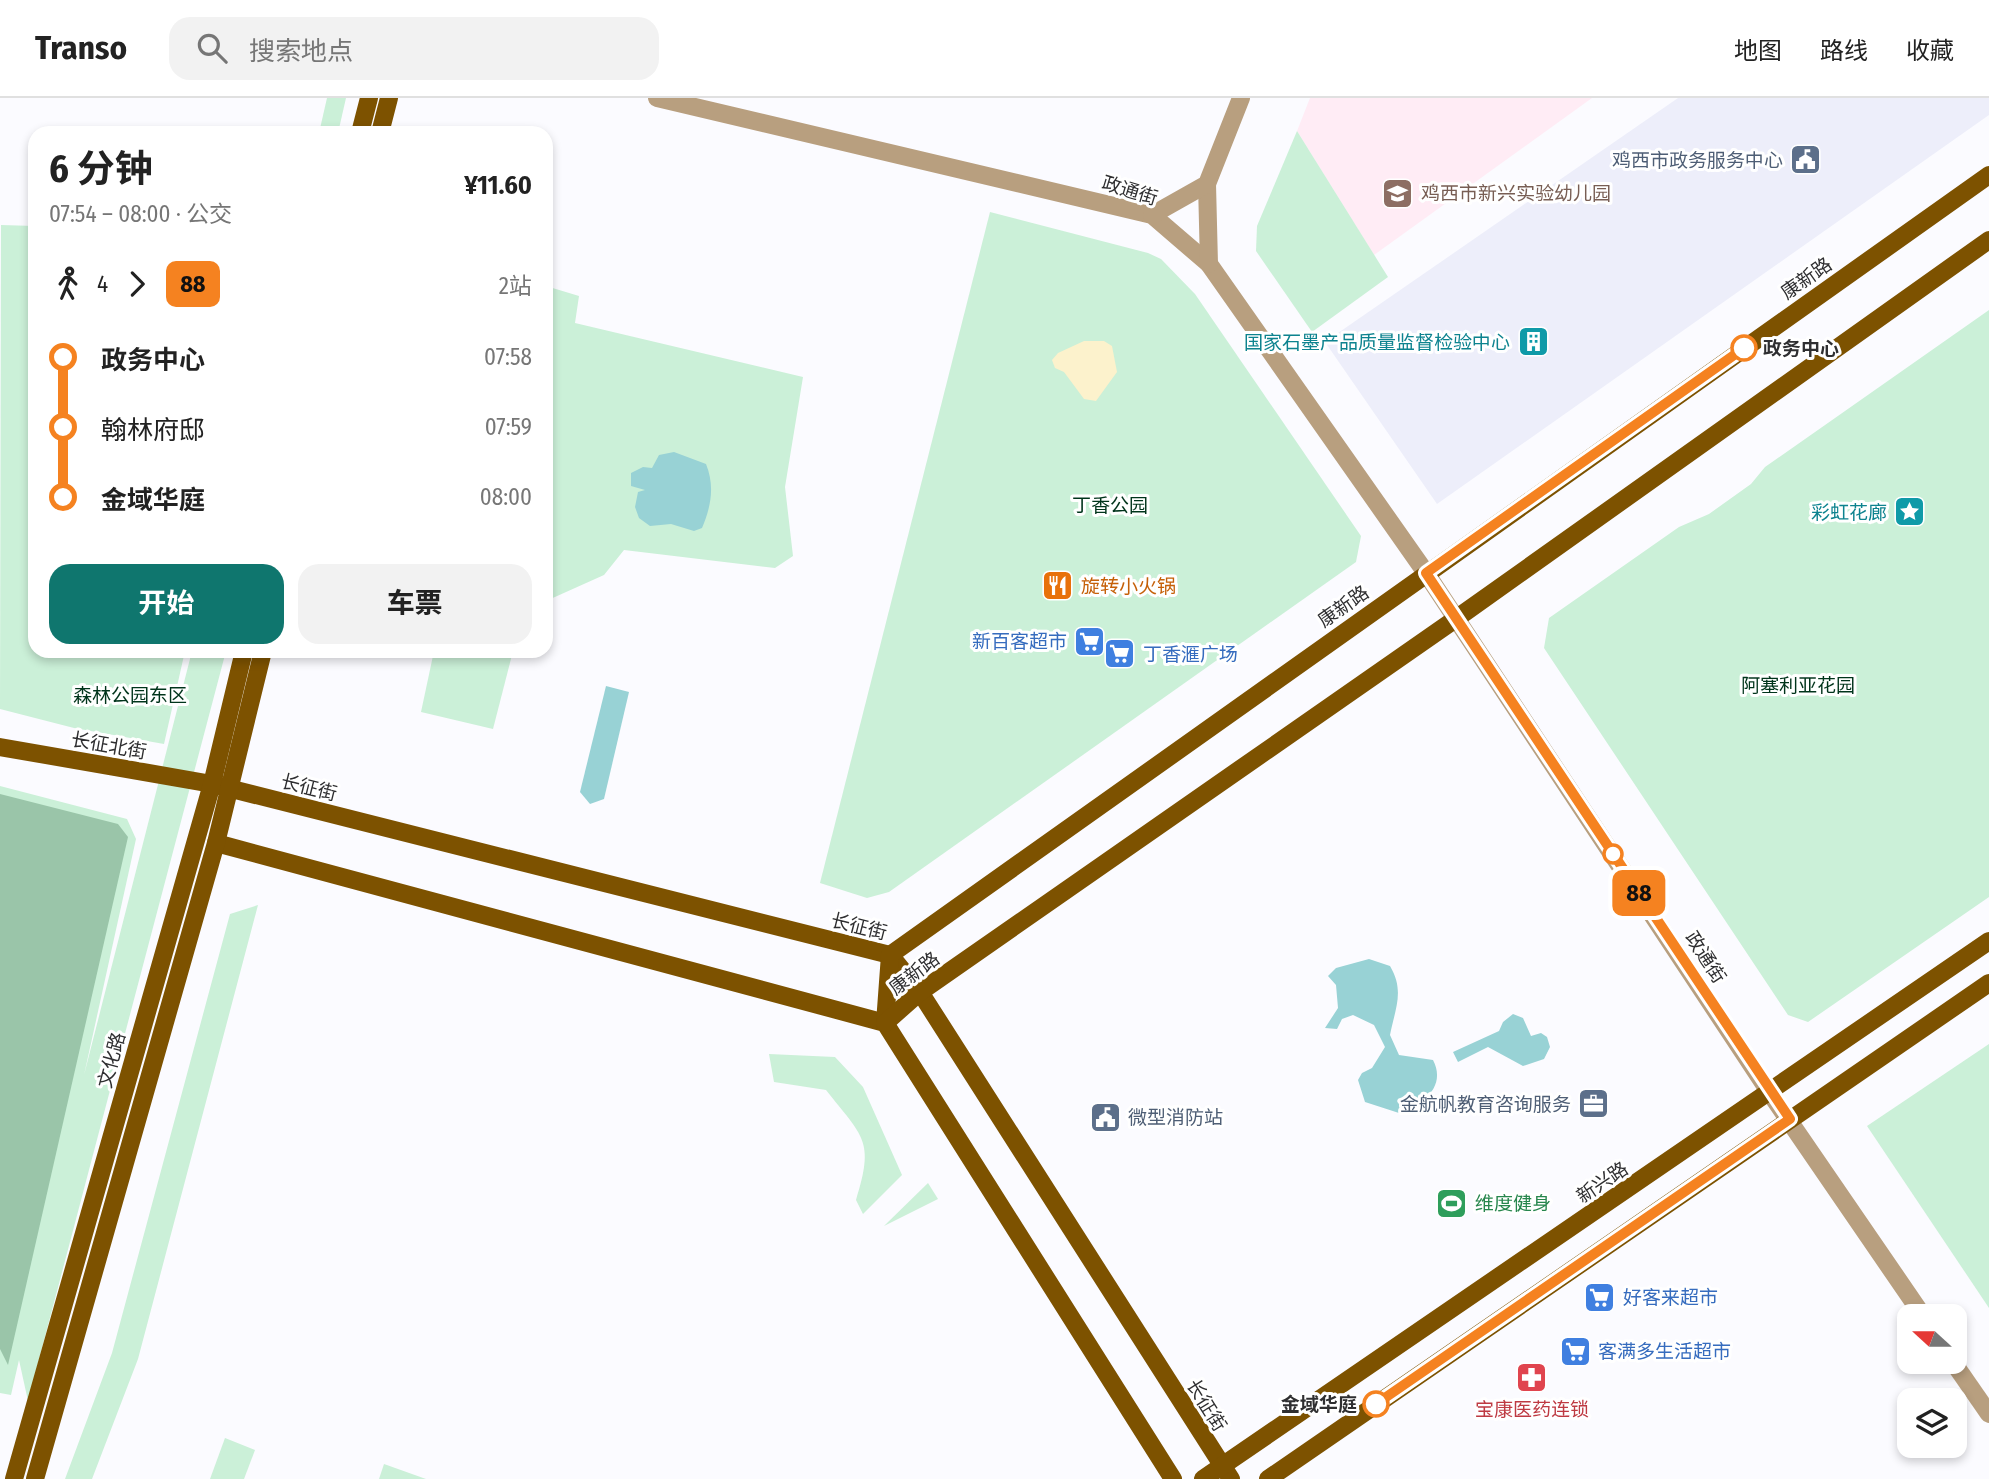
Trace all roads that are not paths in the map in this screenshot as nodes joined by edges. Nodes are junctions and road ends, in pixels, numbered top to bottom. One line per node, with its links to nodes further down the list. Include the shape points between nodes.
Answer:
1 (369, 98): 5 (main road)
2 (389, 98): 6 (main road)
3 (657, 98): 9 (street, 政通街)
4 (1241, 98): 8 (street)
5 (362, 126)
6 (382, 126)
7 (1989, 175): 12 (main road, 康新路)
8 (1207, 184): 9 (street); 11 (street)
9 (1153, 215): 11 (street, 政通街)
10 (1989, 240): 13 (main road, 康新路)
11 (1209, 264): 12 (street, 政通街)
12 (1426, 573): 13 (street, 政通街); 21 (main road, 康新路)
13 (1457, 618): 23 (main road, 康新路); 25 (street, 政通街)
14 (242, 658): 17 (main road, 文化路)
15 (261, 658): 18 (main road)
16 (0, 747): 17 (main road, 长征北街)
17 (212, 784): 18 (main road, 长征街); 31 (main road, 文化路)
18 (231, 789): 19 (main road); 21 (main road, 长征街)
19 (216, 843): 24 (main road); 32 (main road)
20 (1989, 941): 25 (main road, 新兴路)
21 (890, 955): 23 (main road, 长征街); 24 (main road, 康新路)
22 (1989, 983): 26 (main road)
23 (920, 992): 24 (main road, 康新路); 30 (main road, 长征街)
24 (885, 1023): 33 (main road)
25 (1770, 1093): 26 (street, 政通街); 30 (main road, 新兴路)
26 (1790, 1119): 27 (street, 政通街); 35 (main road)
27 (1915, 1304)
28 (1961, 1374): 29 (street)
29 (1989, 1415)
30 (1226, 1473): 34 (main road, 新兴路)
31 (14, 1479)
32 (34, 1479)
33 (1173, 1479)
34 (1203, 1479)
35 (1268, 1479)

